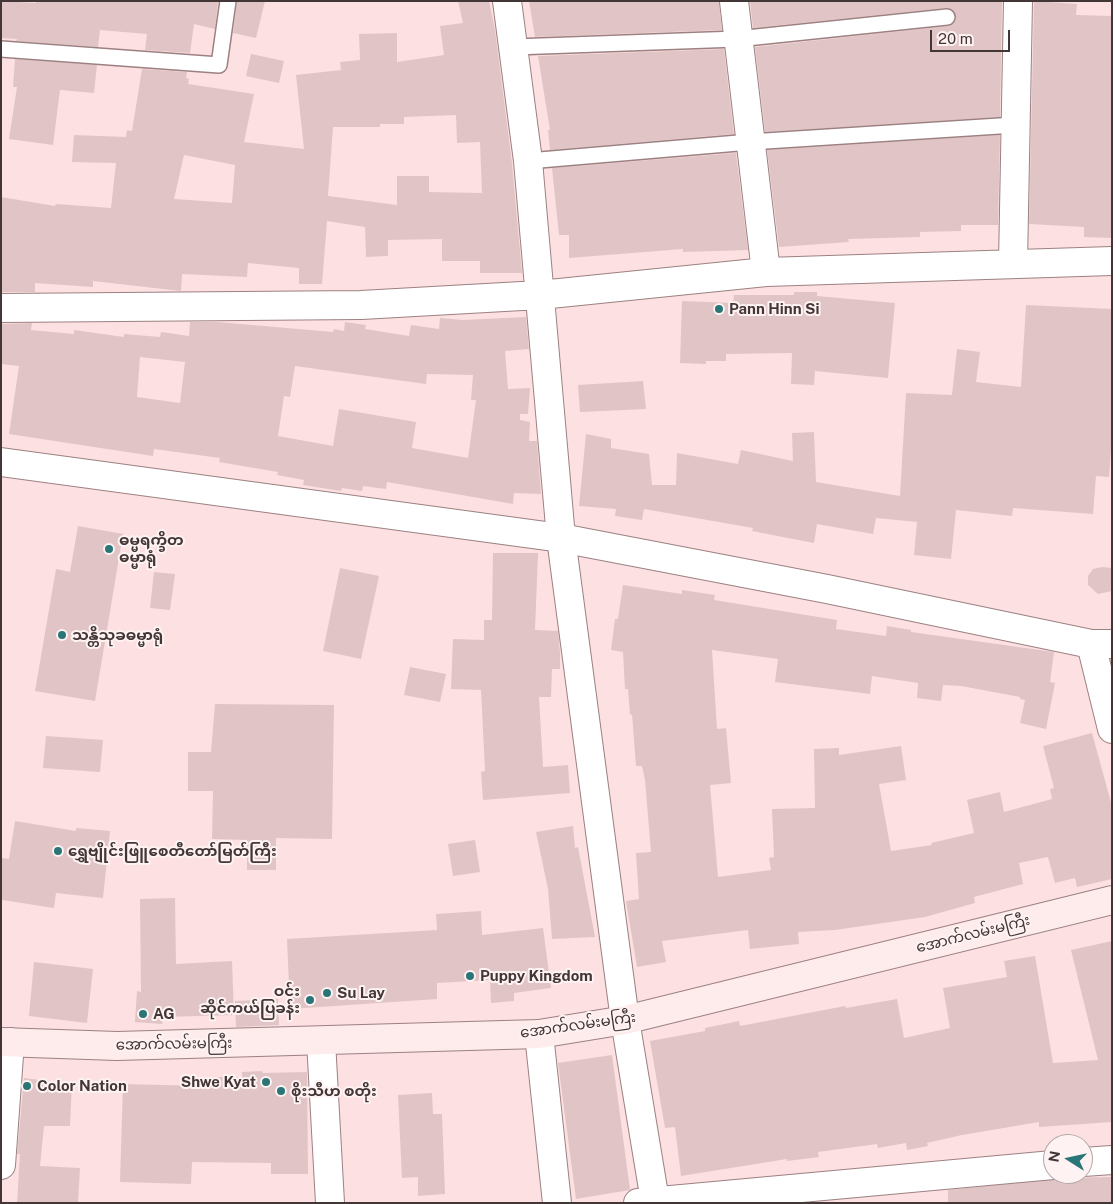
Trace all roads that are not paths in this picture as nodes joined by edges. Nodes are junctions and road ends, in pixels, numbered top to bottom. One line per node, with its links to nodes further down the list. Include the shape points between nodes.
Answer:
1 (228, 1): 8 (lane, via 219,65)
2 (507, 1): 7 (street)
3 (734, 1): 6 (street)
4 (1018, 1): 9 (street)
5 (947, 18): 6 (lane)
6 (737, 39): 7 (lane); 10 (street)
7 (514, 47): 11 (street)
8 (1, 49)
9 (1015, 125): 10 (lane); 13 (street)
10 (750, 142): 11 (lane); 14 (street)
11 (528, 161): 15 (street)
12 (1112, 261): 13 (street)
13 (1013, 263): 14 (street)
14 (766, 272): 15 (street)
15 (540, 294): 16 (street, via 361,305); 18 (street)
16 (1, 308)
17 (1, 462): 18 (street)
18 (561, 538): 19 (street); 22 (street)
19 (1102, 644): 20 (street)
20 (1112, 730)
21 (1112, 900): 22 (main road, အောက်လမ်းမကြီး)
22 (625, 1020): 23 (main road, အောက်လမ်းမကြီး); 30 (street)
23 (539, 1034): 24 (main road, အောက်လမ်းမကြီး); 32 (street)
24 (320, 1041): 25 (main road, အောက်လမ်းမကြီး, via 117,1046); 31 (street)
25 (6, 1042): 28 (street)
26 (1112, 1160): 27 (street)
27 (1093, 1161)
28 (1, 1165)
29 (1043, 1166): 30 (street)
30 (646, 1202)
31 (330, 1203)
32 (557, 1203)

